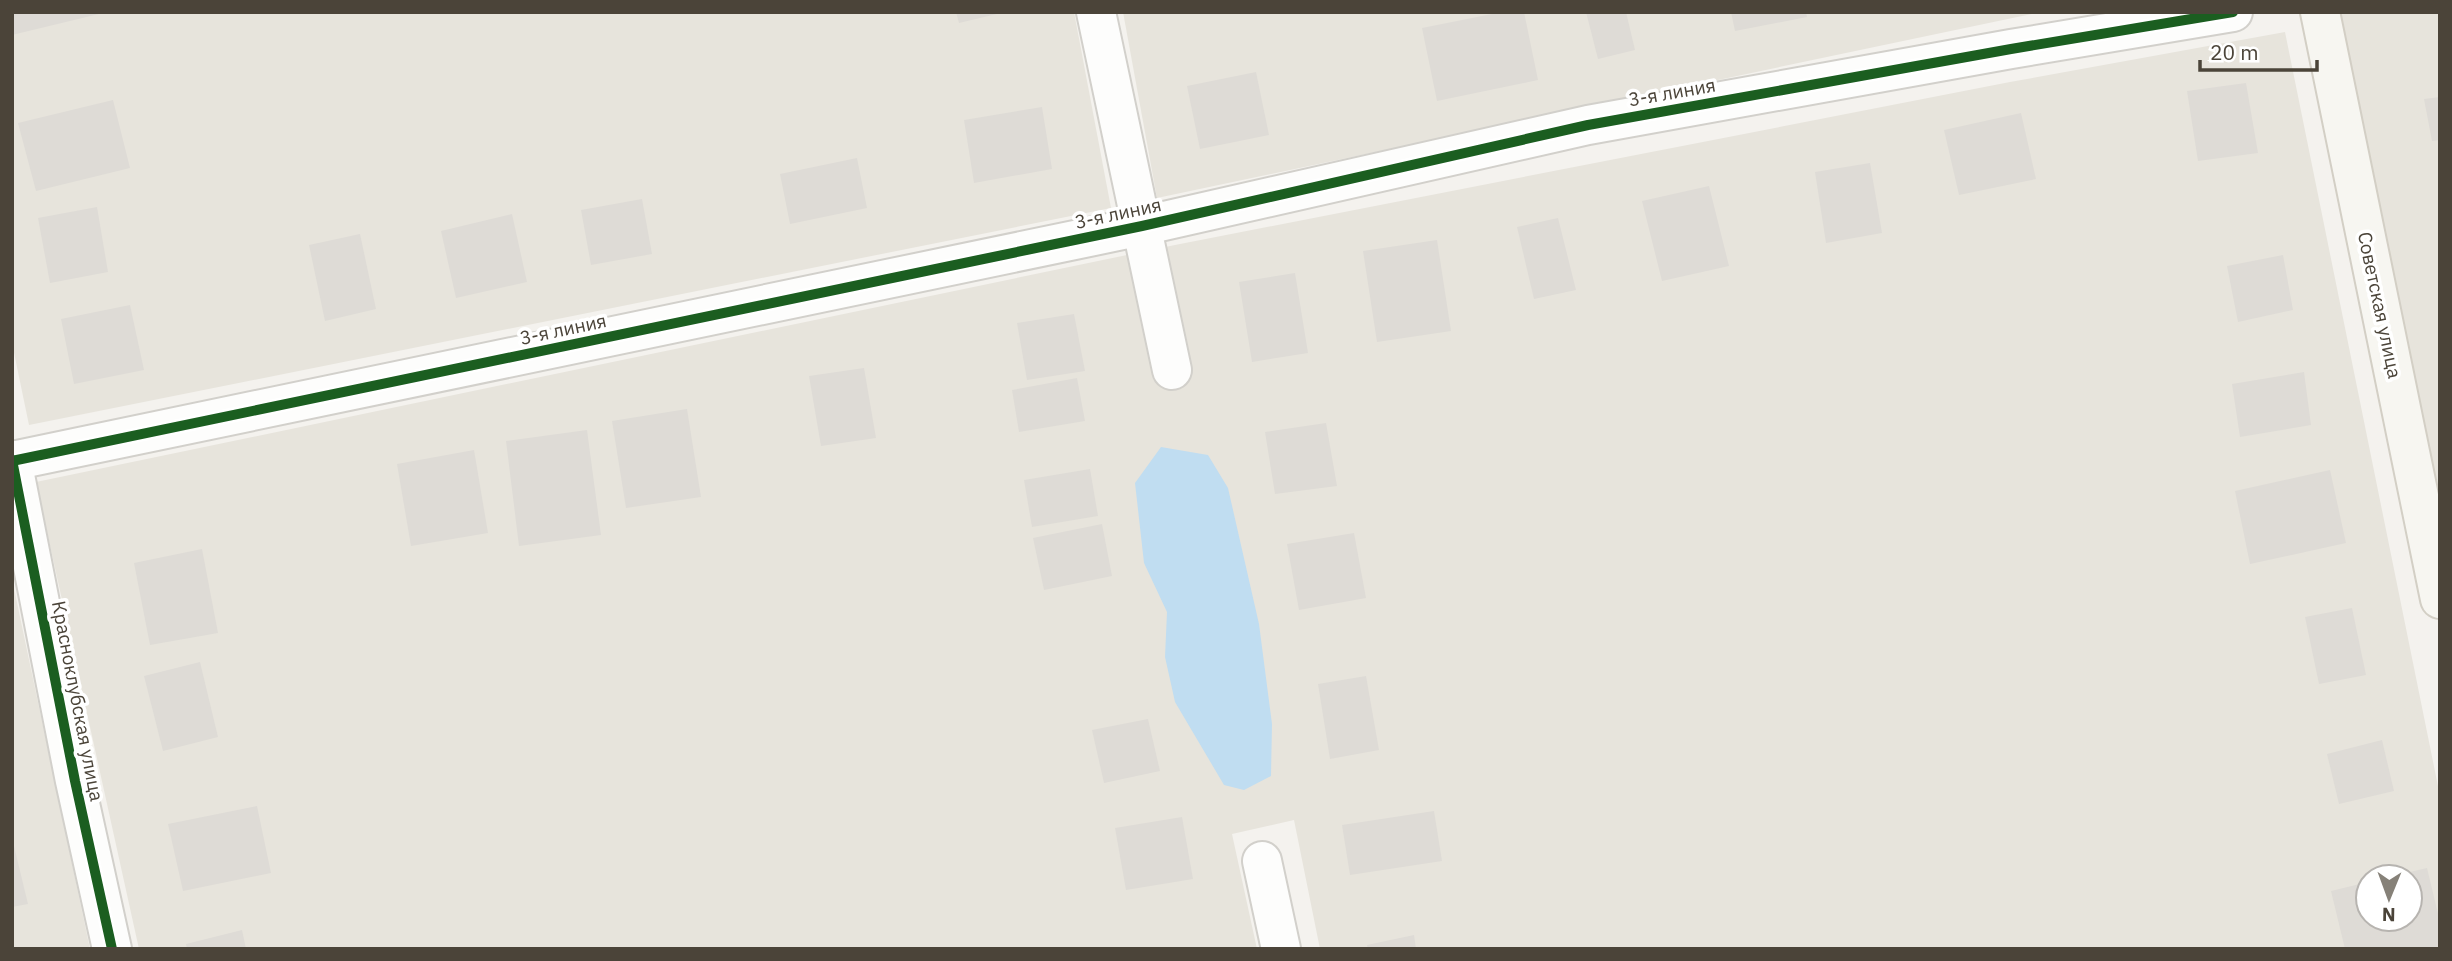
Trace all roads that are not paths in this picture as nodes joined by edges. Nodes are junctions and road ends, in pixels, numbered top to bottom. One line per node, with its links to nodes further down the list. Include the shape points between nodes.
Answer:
1 (1096, 12): 4 (street)
2 (2233, 12): 4 (street, 3-я линия, via 1588,125)
3 (2320, 12): 7 (main road, Советская улица)
4 (1142, 226): 5 (street); 6 (street, 3-я линия)
5 (1172, 370)
6 (12, 461): 9 (street, Красноклубская улица)
7 (2440, 599)
8 (1262, 861): 10 (street)
9 (112, 949)
10 (1281, 949)

